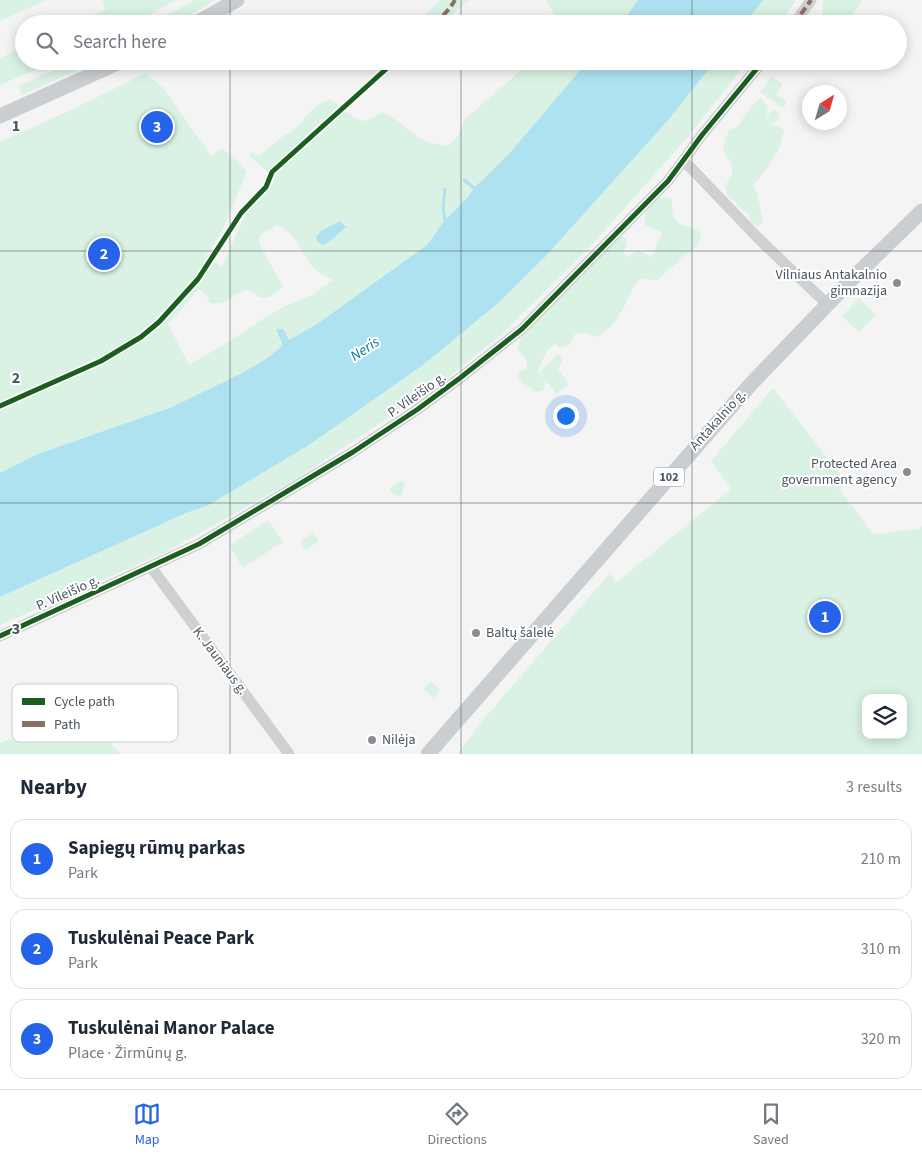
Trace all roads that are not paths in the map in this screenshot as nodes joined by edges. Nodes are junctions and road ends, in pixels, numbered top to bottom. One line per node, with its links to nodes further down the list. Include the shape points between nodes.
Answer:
1 (237, 0): 3 (main road)
2 (811, 0): 4 (street)
3 (211, 15)
4 (800, 15)
5 (102, 70): 7 (main road)
6 (756, 70): 8 (street, P. Vileišio g.)
7 (0, 116)
8 (683, 162): 10 (street); 11 (street, P. Vileišio g., via 522,329 460,378 353,452 199,544)
9 (922, 211): 10 (main road, Antakalnio g. / 102)
10 (827, 304): 14 (main road, Antakalnio g. / 102, via 699,442)
11 (151, 567): 12 (street, P. Vileišio g.); 13 (street, K. Jauniaus g.)
12 (0, 636)
13 (289, 754)
14 (428, 754)

